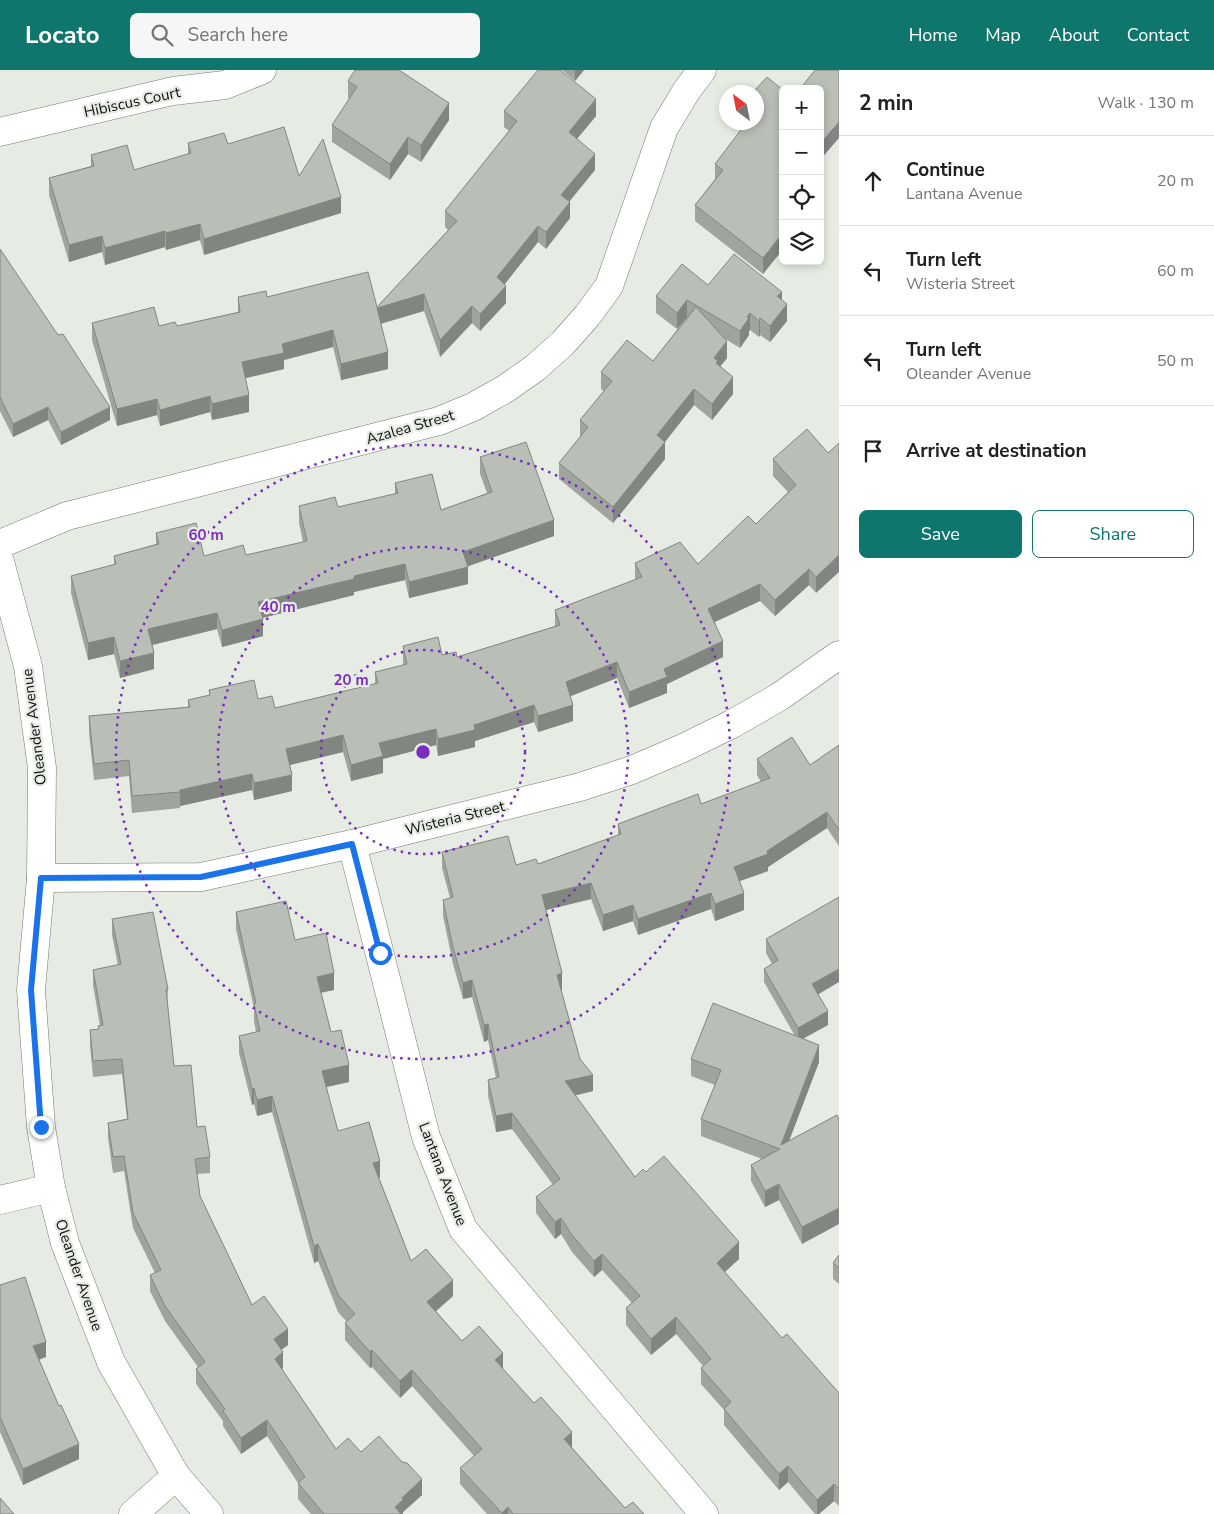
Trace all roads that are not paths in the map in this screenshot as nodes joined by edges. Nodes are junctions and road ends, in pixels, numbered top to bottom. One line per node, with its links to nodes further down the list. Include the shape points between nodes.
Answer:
1 (262, 70): 3 (street, Hibiscus Court, via 225,85 174,91)
2 (702, 70): 4 (street, Azalea Street, via 664,128 609,286 563,343 505,389 439,421 67,516)
3 (0, 132)
4 (0, 544)
5 (0, 562): 8 (street, Oleander Avenue, via 28,666 42,768)
6 (839, 655): 7 (street, Wisteria Street, via 779,697 732,724 632,770 580,787)
7 (352, 844): 8 (street, Wisteria Street, via 201,877); 14 (street, Lantana Avenue, via 426,1137 463,1229)
8 (41, 878): 9 (street, Oleander Avenue, via 31,990 41,1127)
9 (51, 1188): 10 (street); 11 (street, Oleander Avenue, via 64,1242 111,1362)
10 (0, 1200)
11 (176, 1476): 12 (street); 13 (street, Oleander Avenue)
12 (133, 1514)
13 (209, 1514)
14 (704, 1514)

